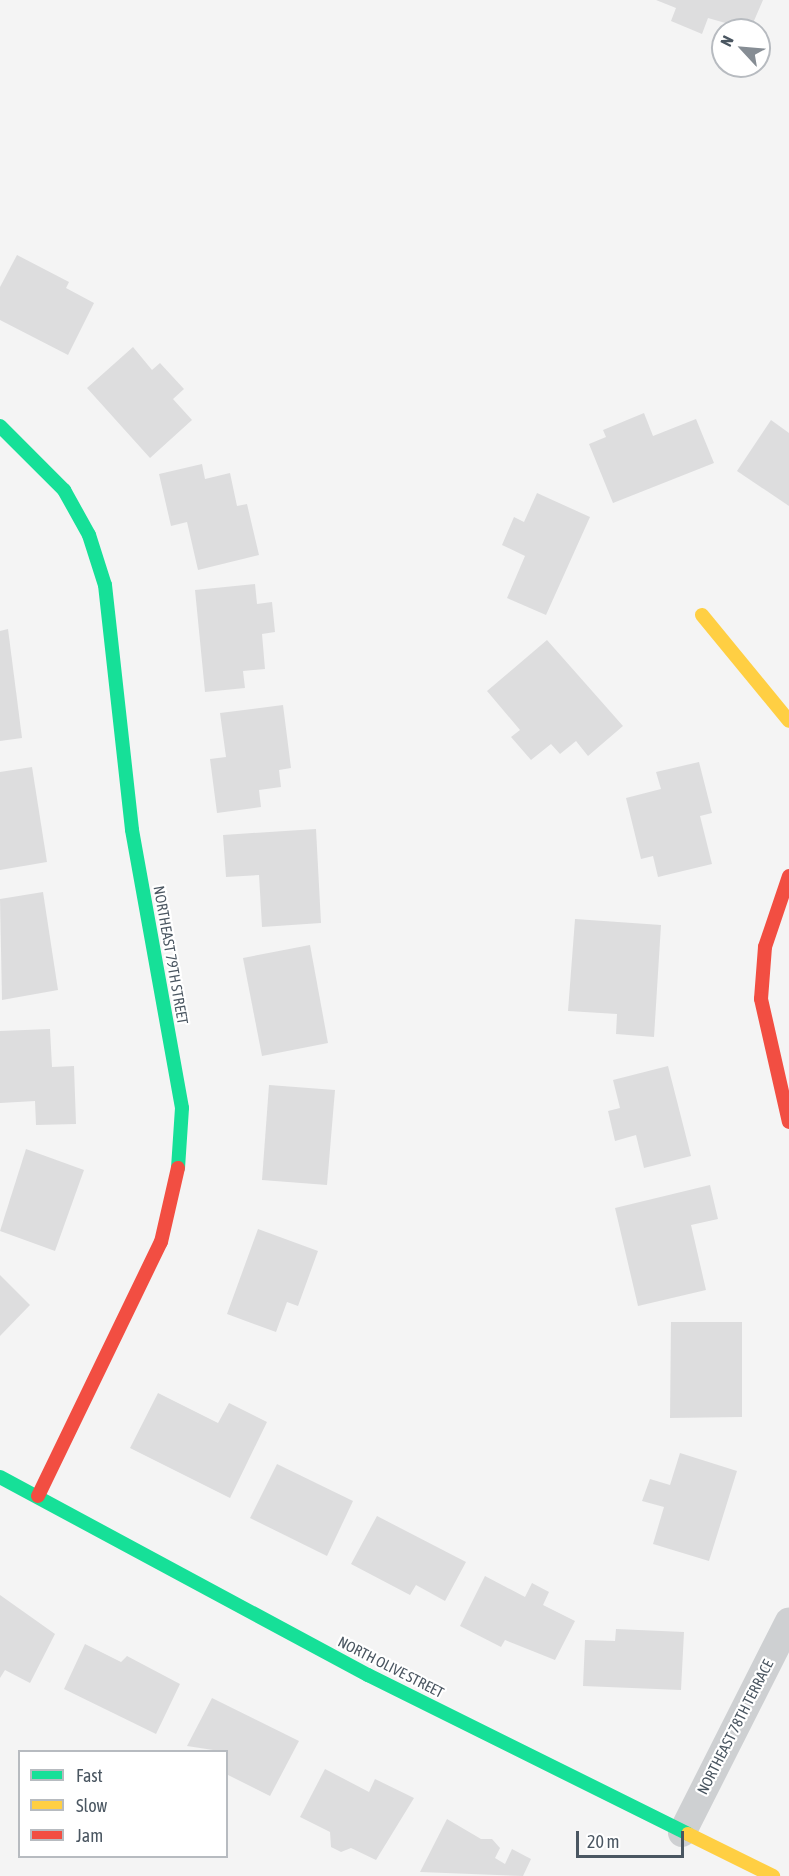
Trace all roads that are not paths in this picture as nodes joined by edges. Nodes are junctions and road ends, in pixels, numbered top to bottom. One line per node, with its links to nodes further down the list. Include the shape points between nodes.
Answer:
1 (0, 426): 7 (street, NORTHEAST 79TH STREET, via 64,490 89,535 105,585 132,830 182,1108 176,1188 160,1242)
2 (702, 615): 3 (street)
3 (789, 721)
4 (789, 876): 5 (street, via 765,947 761,999)
5 (789, 1122)
6 (0, 1477): 7 (street, NORTH OLIVE STREET)
7 (38, 1496): 9 (street, NORTH OLIVE STREET, via 368,1675)
8 (789, 1621): 9 (street, NORTHEAST 78TH TERRACE)
9 (682, 1833): 10 (street, NORTH OLIVE STREET)
10 (773, 1876)

